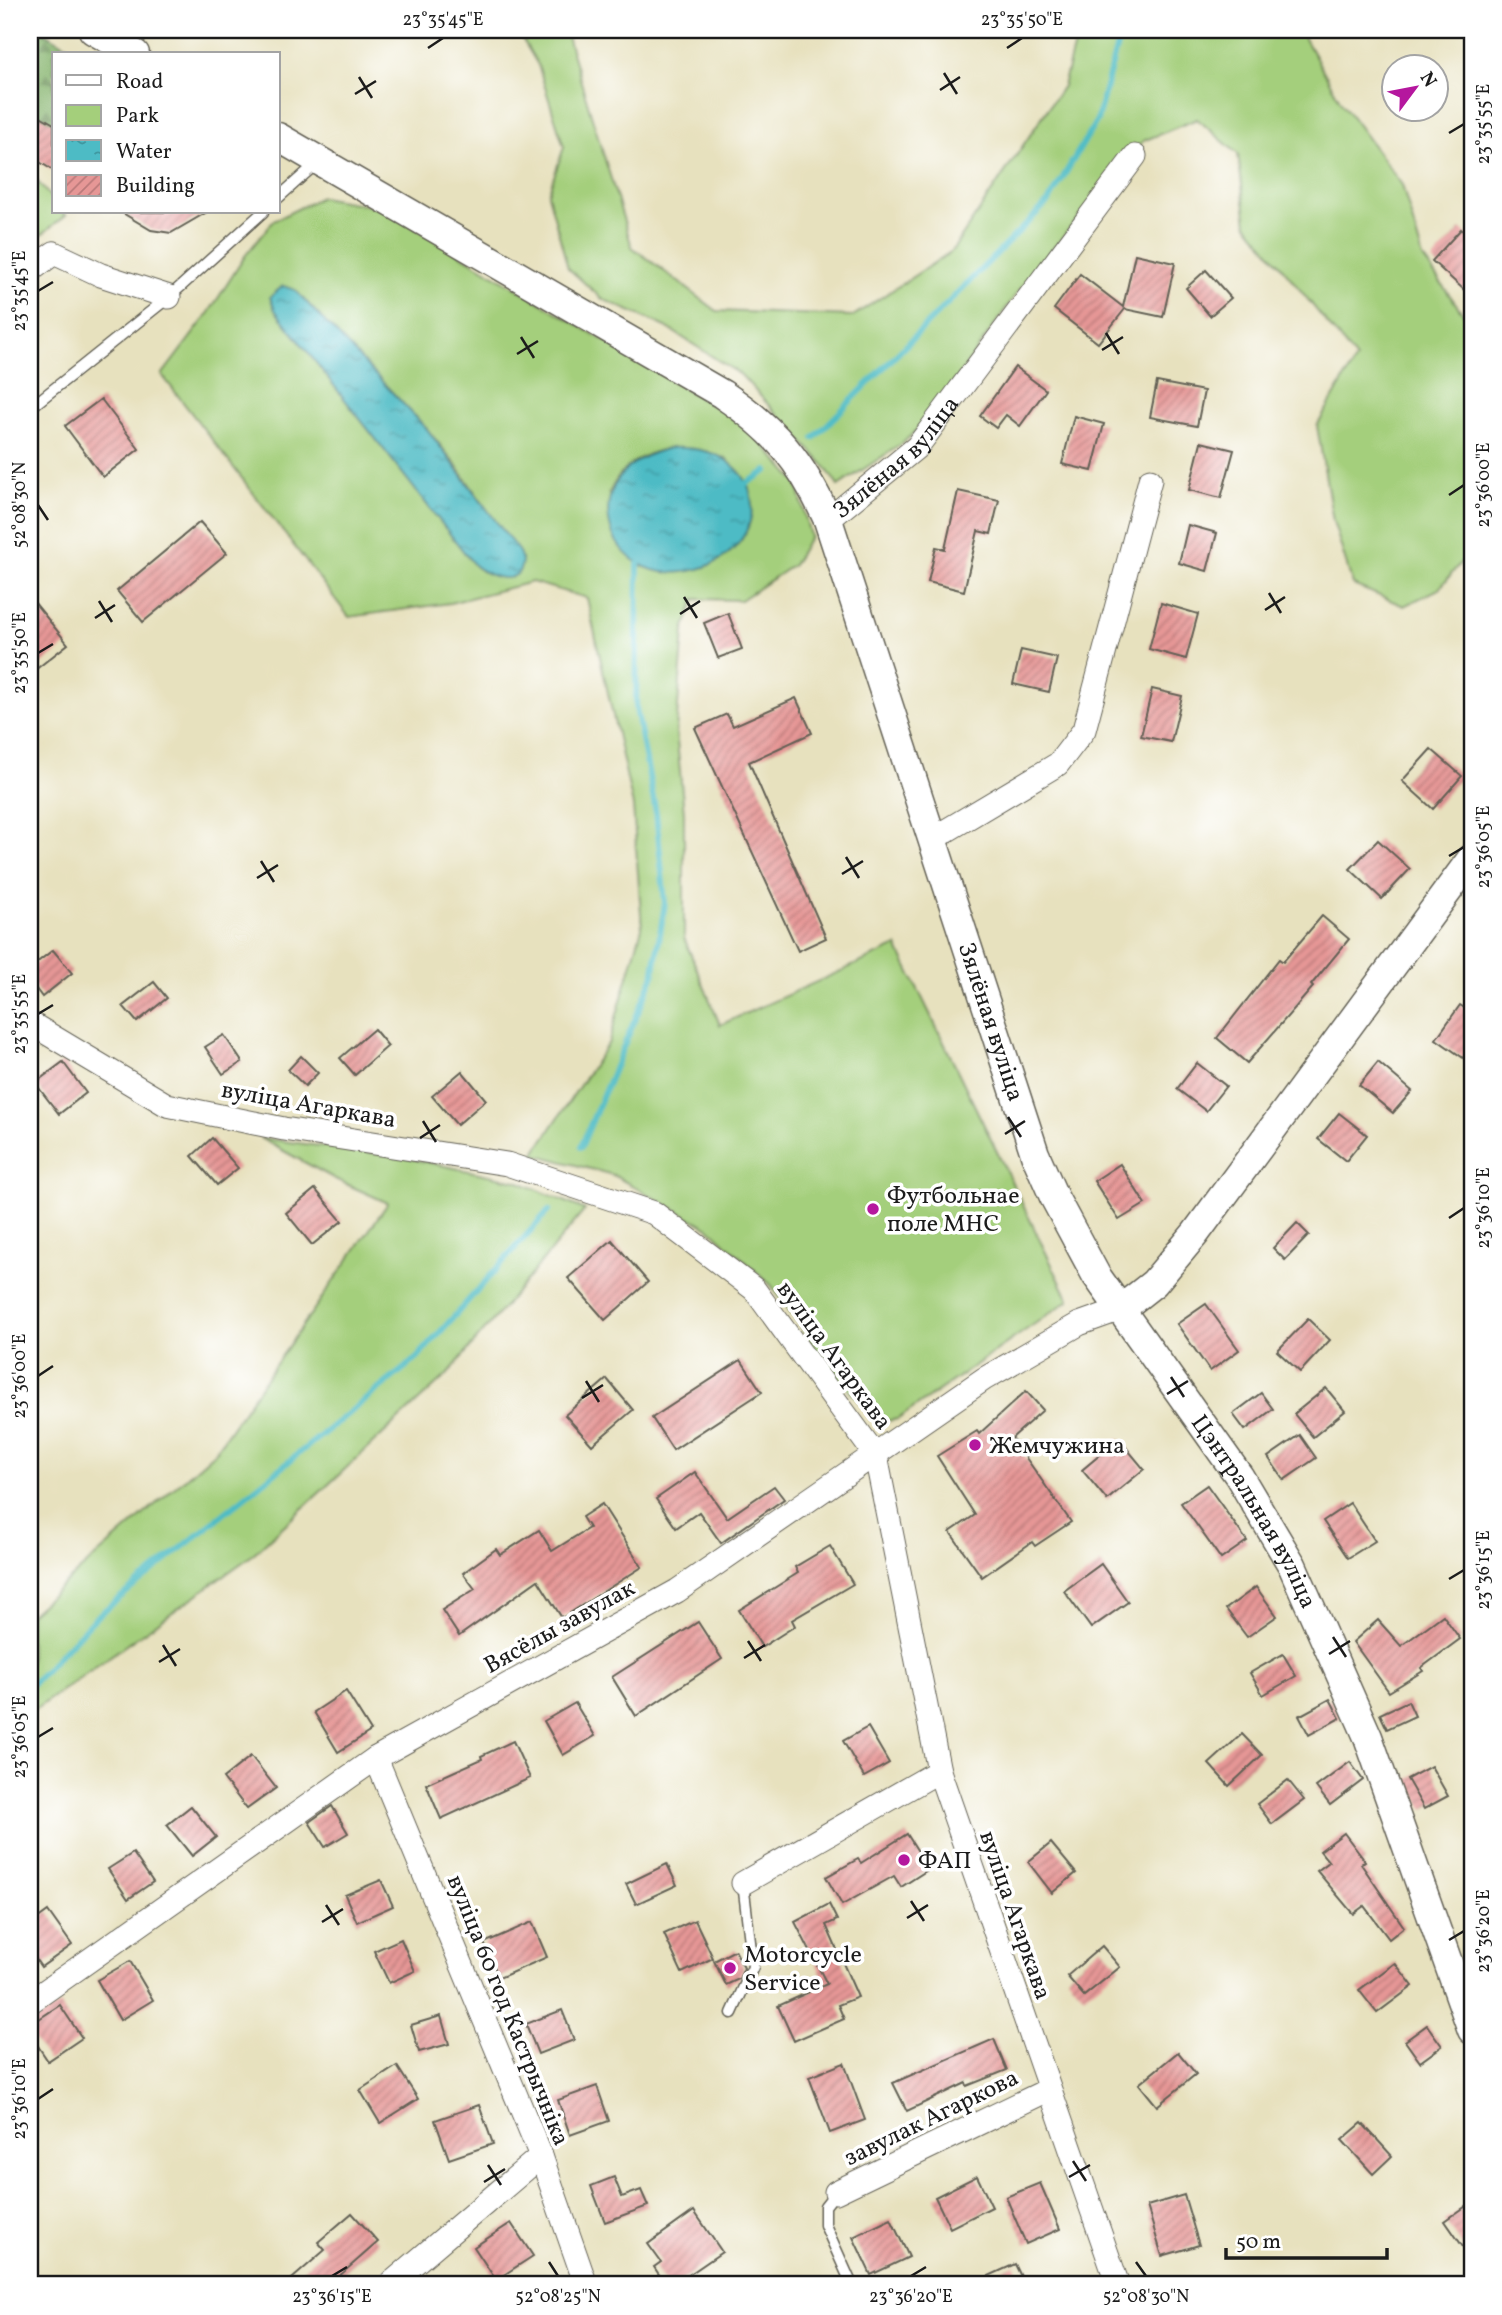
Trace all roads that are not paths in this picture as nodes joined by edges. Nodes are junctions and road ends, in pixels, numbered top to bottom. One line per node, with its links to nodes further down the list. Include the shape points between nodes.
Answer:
1 (93, 30): 2 (street)
2 (132, 52)
3 (280, 138): 5 (street)
4 (1135, 156): 12 (street, Зялёная вуліца, via 916,447)
5 (319, 161): 6 (lane); 12 (street, via 753,415 800,464)
6 (280, 196)
7 (260, 214): 9 (lane)
8 (30, 271): 9 (street, via 54,253 101,275)
9 (169, 297): 10 (lane)
10 (30, 408)
11 (1150, 480): 13 (street, via 1084,730 1058,764)
12 (828, 520): 13 (street, Зялёная вуліца)
13 (934, 838): 16 (street, Зялёная вуліца, via 1035,1154 1074,1236)
14 (1472, 858): 16 (street, via 1195,1234 1154,1283)
15 (30, 1023): 17 (street, вуліца Агаркава, via 167,1105 284,1129 507,1164 654,1213 754,1289)
16 (1121, 1309): 17 (street, Вясёлы завулак, via 1079,1324 984,1379); 23 (street, Цэнтральная вуліца, via 1267,1519 1308,1597 1368,1737)
17 (876, 1456): 18 (street, Вясёлы завулак, via 677,1591); 19 (street, вуліца Агаркава)
18 (376, 1758): 21 (street, Вясёлы завулак); 25 (street, вуліца 60 год Кастрычніка)
19 (939, 1771): 20 (street); 24 (street, вуліца Агаркава)
20 (743, 1883): 22 (lane, via 753,1968)
21 (30, 2002)
22 (732, 2013)
23 (1472, 2030)
24 (1048, 2090): 26 (street, завулак Агаркова); 30 (street, вуліца Агаркава)
25 (541, 2156): 27 (street); 28 (street, вуліца 60 год Кастрычніка)
26 (836, 2192): 29 (lane, via 825,2206 825,2225)
27 (389, 2285)
28 (586, 2285)
29 (852, 2285)
30 (1118, 2285)

